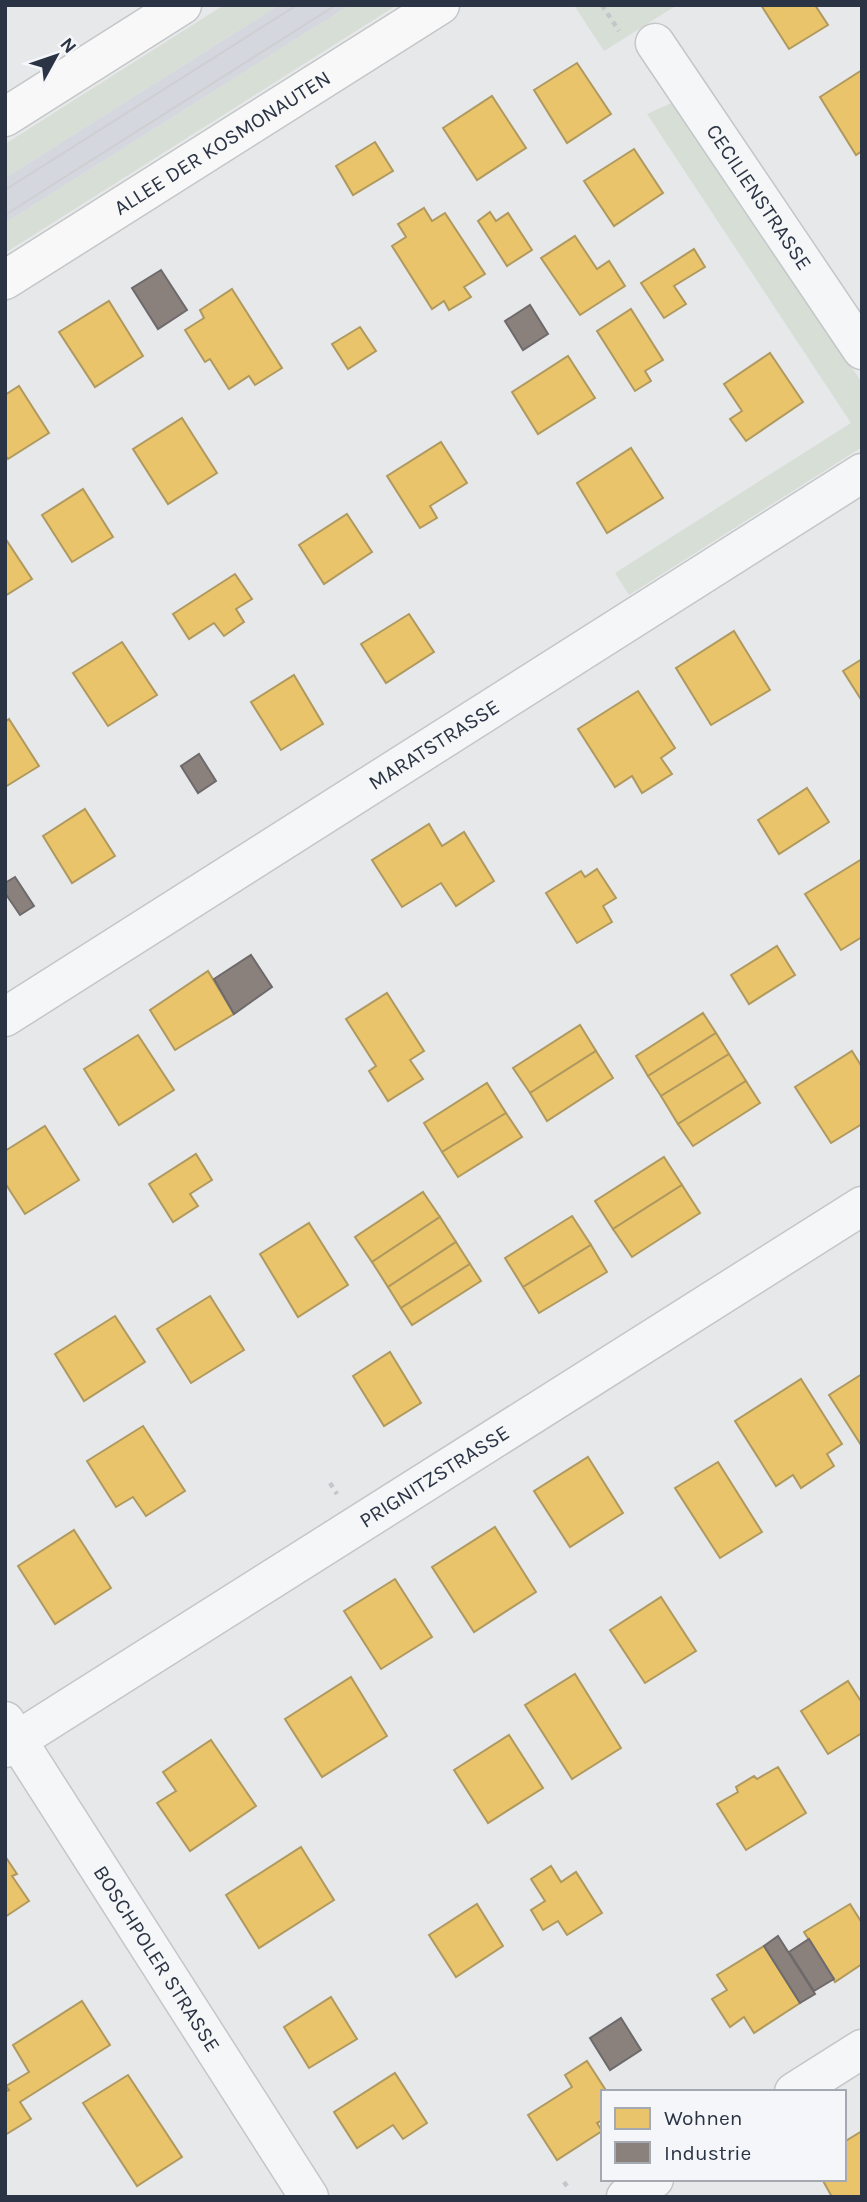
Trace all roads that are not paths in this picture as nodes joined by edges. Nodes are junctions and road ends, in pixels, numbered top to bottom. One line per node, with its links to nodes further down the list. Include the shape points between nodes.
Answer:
1 (182, 5): 4 (main road)
2 (440, 5): 5 (main road, ALLEE DER KOSMONAUTEN)
3 (655, 43): 6 (street, CECILIENSTRASSE)
4 (5, 117)
5 (5, 280)
6 (862, 350)
7 (862, 473): 8 (street, MARATSTRASSE)
8 (5, 1017)
9 (862, 1206): 10 (street, PRIGNITZSTRASSE)
10 (9, 1736): 14 (street, BOSCHPOLER STRASSE)
11 (862, 2049): 12 (street)
12 (797, 2090)
13 (651, 2181): 15 (street)
14 (309, 2197)
15 (626, 2197)

